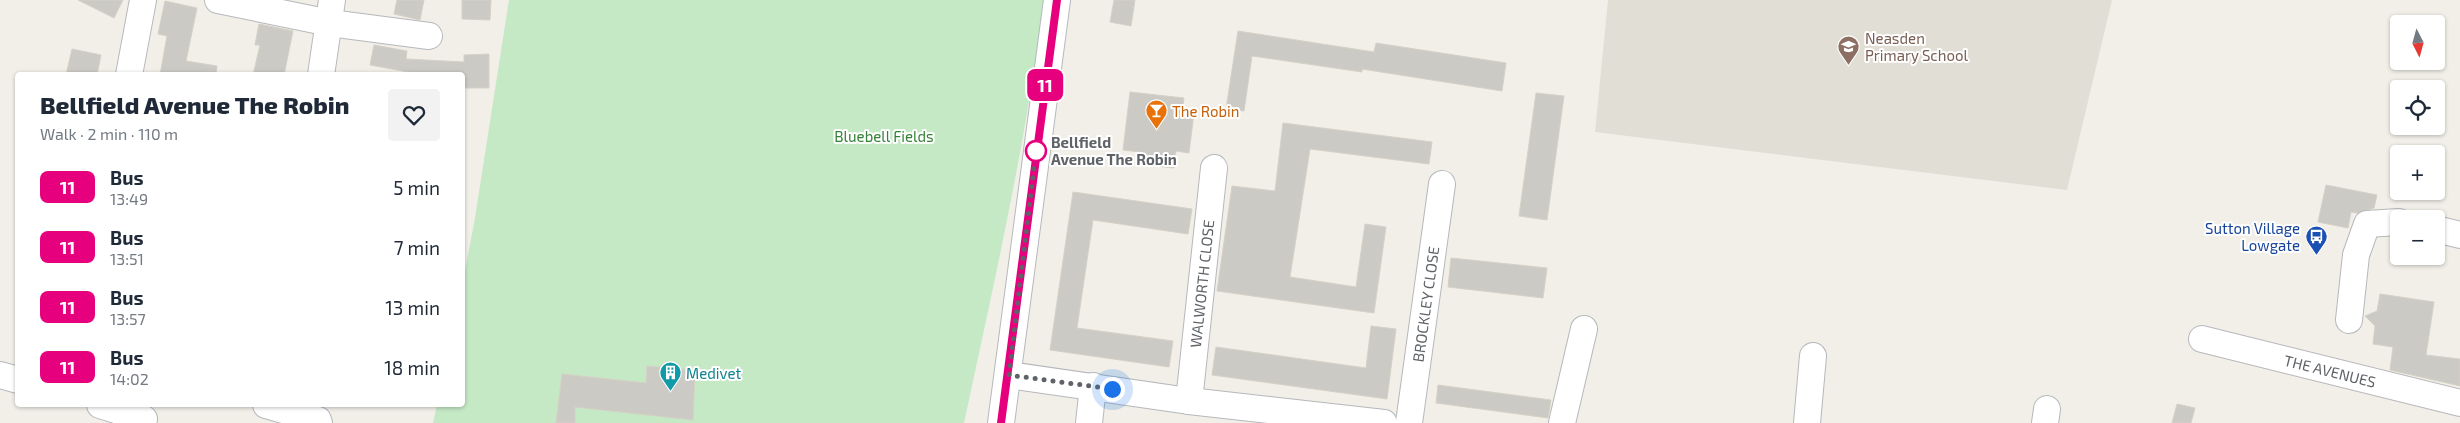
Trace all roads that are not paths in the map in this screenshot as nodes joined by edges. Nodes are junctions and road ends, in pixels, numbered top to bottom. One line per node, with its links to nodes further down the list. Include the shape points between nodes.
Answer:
1 (143, 0): 6 (street)
2 (218, 0): 4 (street)
3 (1057, 0): 18 (street)
4 (331, 12): 5 (street); 7 (street)
5 (429, 36)
6 (131, 72)
7 (321, 72)
8 (1214, 168): 21 (street, WALWORTH CLOSE)
9 (1442, 184): 32 (street, BROCKLEY CLOSE)
10 (2390, 223): 13 (street, via 2367,224 2356,255)
11 (2445, 231): 12 (street)
12 (2460, 235)
13 (2349, 320)
14 (1584, 329): 33 (street)
15 (2202, 338): 22 (street, THE AVENUES)
16 (1813, 356): 34 (street)
17 (0, 375): 19 (street)
18 (1009, 375): 20 (street); 29 (street)
19 (15, 379)
20 (1093, 386): 21 (street); 30 (street)
21 (1189, 401): 31 (street)
22 (2460, 403)
23 (106, 407): 26 (street)
24 (266, 407): 27 (street)
25 (274, 407): 28 (street)
26 (144, 419)
27 (263, 423)
28 (319, 423)
29 (1001, 423)
30 (1089, 423)
31 (1384, 423)
32 (1409, 423)
33 (1562, 423)
34 (1807, 423)

